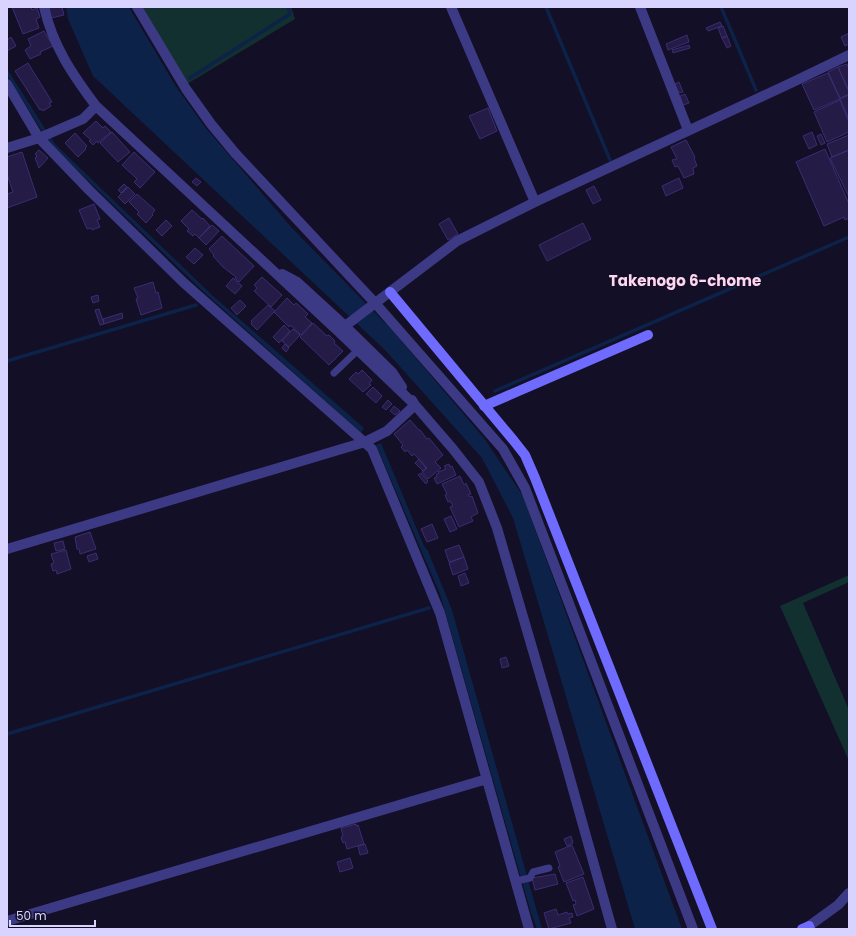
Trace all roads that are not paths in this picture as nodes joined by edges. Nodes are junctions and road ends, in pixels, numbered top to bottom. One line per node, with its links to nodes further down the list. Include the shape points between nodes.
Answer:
1 (44, 7): 7 (street, via 62,56)
2 (137, 7): 14 (street, via 186,89 235,154)
3 (451, 7): 11 (street)
4 (640, 7): 8 (street)
5 (849, 54): 8 (street)
6 (7, 84): 9 (street)
7 (96, 106): 9 (street, via 83,119); 12 (street)
8 (688, 130): 11 (street)
9 (44, 136): 10 (street); 21 (street, via 89,190 184,283)
10 (7, 148)
11 (535, 202): 13 (street, via 457,241)
12 (271, 268): 15 (street, via 297,282); 17 (street)
13 (390, 292): 14 (street); 20 (street)
14 (375, 304): 15 (street); 31 (street, via 503,448 525,488)
15 (347, 324): 19 (street, via 392,372)
16 (648, 335): 20 (street)
17 (358, 350): 18 (lane); 19 (street)
18 (334, 373)
19 (415, 405): 21 (street, via 387,431); 30 (street, via 479,482 488,503 562,750)
20 (484, 406): 32 (street, via 524,455 535,478)
21 (365, 442): 22 (street); 23 (street, via 372,449 438,607)
22 (7, 549)
23 (487, 779): 25 (street); 27 (street)
24 (549, 868): 25 (lane, via 533,872 530,878)
25 (517, 881): 29 (street)
26 (849, 893): 28 (street, via 838,905)
27 (7, 921)
28 (807, 928)
29 (529, 929)
30 (612, 929)
31 (693, 929)
32 (712, 929)

